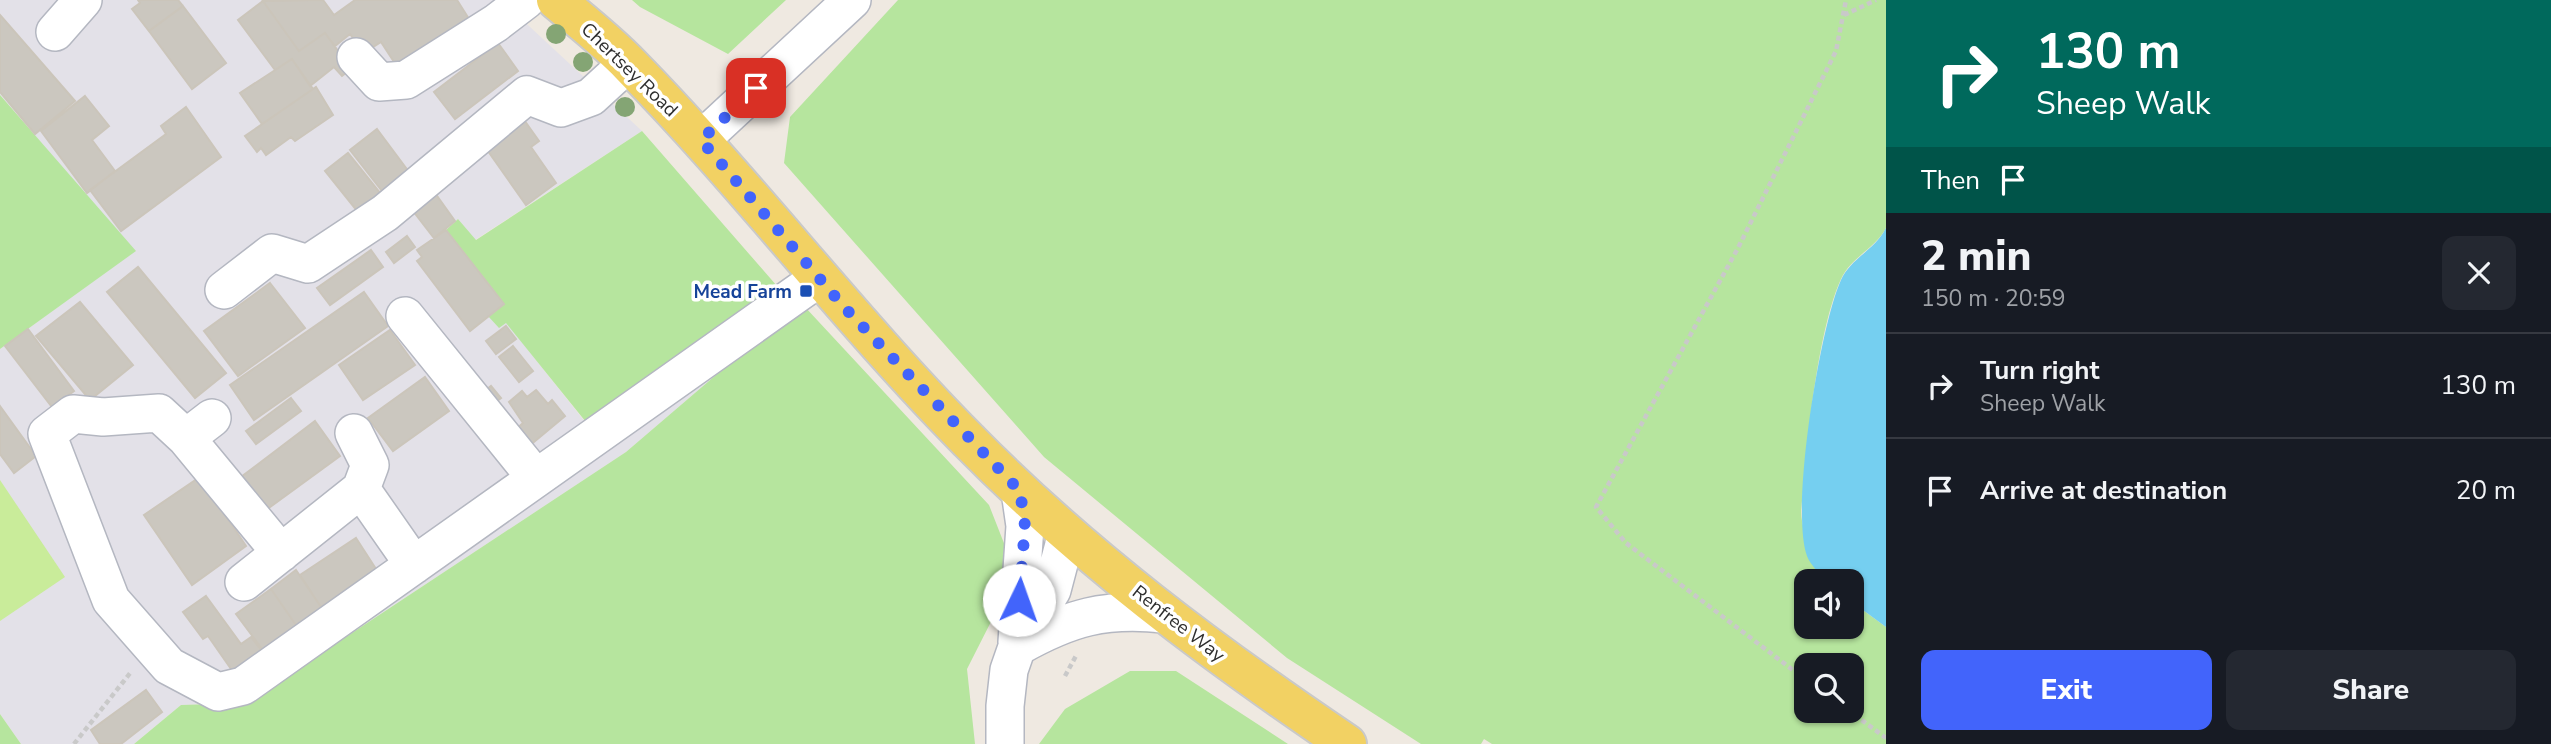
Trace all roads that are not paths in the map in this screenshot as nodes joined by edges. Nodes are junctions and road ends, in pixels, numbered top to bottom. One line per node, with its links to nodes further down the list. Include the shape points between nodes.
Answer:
1 (83, 0): 5 (street)
2 (526, 0): 6 (street, via 405,80 379,82)
3 (556, 0): 7 (main road, Chertsey Road)
4 (852, 0): 8 (street)
5 (55, 32)
6 (356, 57)
7 (628, 63): 8 (main road, Chertsey Road); 10 (street, via 592,97 561,108 527,95 386,213 308,264 272,253)
8 (701, 140): 9 (main road, Chertsey Road)
9 (818, 278): 13 (street); 15 (main road, Chertsey Road)
10 (225, 290)
11 (405, 316): 13 (street)
12 (354, 433): 14 (street, via 370,465)
13 (536, 478): 18 (street)
14 (361, 489): 17 (street); 18 (street)
15 (1020, 491): 16 (main road, Renfree Way); 21 (street, via 1025,526)
16 (1067, 533): 20 (main road, Renfree Way); 21 (street, via 1052,590)
17 (281, 553): 18 (street, via 199,428 159,413 103,418 73,414 47,435 111,600 169,666 218,692 243,686); 19 (street)
18 (414, 565)
19 (244, 582)
20 (1164, 614): 21 (street, via 1125,610 1086,615); 23 (main road, Renfree Way)
21 (1017, 647): 22 (street, via 1006,694)
22 (1005, 744)
23 (1347, 744)

